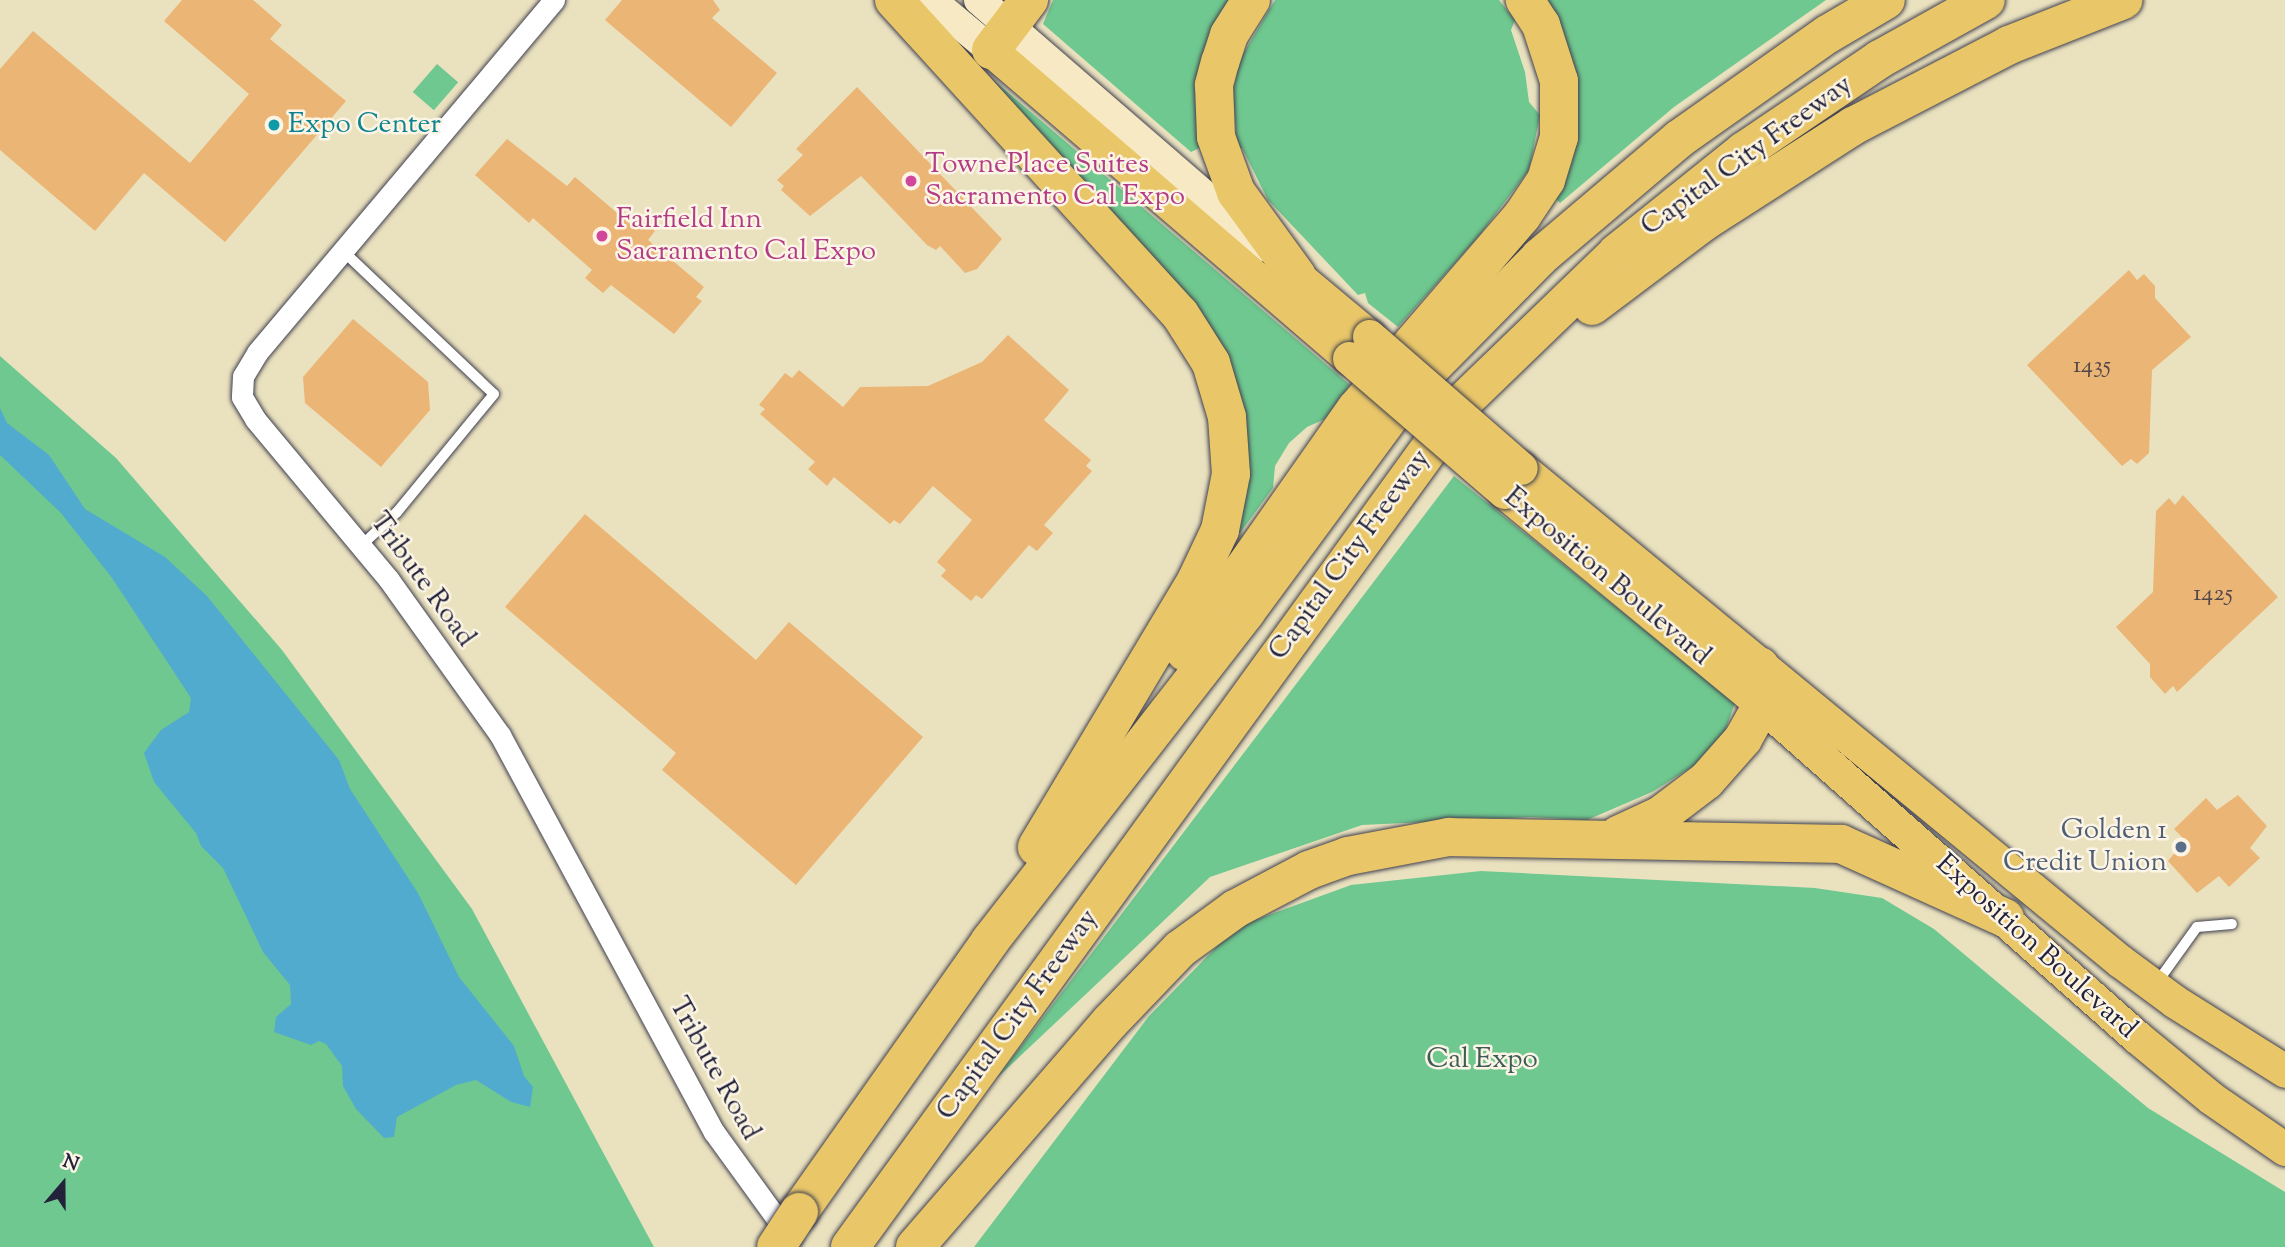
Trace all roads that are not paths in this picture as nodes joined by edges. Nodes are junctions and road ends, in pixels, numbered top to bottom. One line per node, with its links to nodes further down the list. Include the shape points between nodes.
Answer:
1 (554, 0): 11 (street, Tribute Road)
2 (894, 0): 24 (highway, via 1180,314 1210,363 1227,417 1231,449 1220,530 1196,582)
3 (931, 0): 10 (main road, Exposition Boulevard)
4 (979, 0): 10 (main road, Exposition Boulevard)
5 (1251, 0): 12 (highway, via 1220,62 1213,111 1216,137 1236,192)
6 (1525, 0): 22 (highway, via 1553,53 1562,109 1554,159 1535,199 1411,342 1319,460 1089,788)
7 (1886, 0): 22 (highway, Capital City Freeway, via 1828,34 1679,139 1540,257 1412,387 1246,612)
8 (1986, 0): 14 (highway, Capital City Freeway, via 1880,59 1744,151 1616,253)
9 (2123, 0): 14 (highway, via 2009,45 1853,126 1704,221)
10 (1010, 25): 12 (main road, Exposition Boulevard); 13 (main road, Exposition Boulevard)
11 (342, 250): 16 (street, Tribute Road, via 257,353 242,387 255,419); 16 (lane, via 494,394 397,512)
12 (1297, 276): 13 (main road, Exposition Boulevard)
13 (1359, 347): 15 (main road, Exposition Boulevard, bridge)
14 (1464, 401): 29 (highway, Capital City Freeway)
15 (1513, 480): 17 (main road, Exposition Boulevard); 18 (main road, Exposition Boulevard)
16 (362, 545): 27 (street, Tribute Road, via 500,735 714,1132)
17 (1760, 666): 18 (highway); 23 (main road, Exposition Boulevard)
18 (1762, 705): 19 (highway, via 1743,739 1706,781 1661,815); 20 (main road, Exposition Boulevard)
19 (1609, 839): 20 (highway, via 1841,844); 30 (highway, via 1449,837 1403,842 1309,870 1235,909 1180,949 1135,993)
20 (2005, 918): 26 (main road, Exposition Boulevard, via 2167,1062)
21 (2232, 924): 23 (lane, via 2197,927)
22 (990, 941): 24 (highway, Capital City Freeway)
23 (2154, 986): 25 (main road, Exposition Boulevard)
24 (940, 1010): 27 (highway, Capital City Freeway)
25 (2285, 1070)
26 (2285, 1149)
27 (798, 1230): 28 (highway, Capital City Freeway, bridge)
28 (776, 1247)
29 (850, 1247)
30 (915, 1247)

